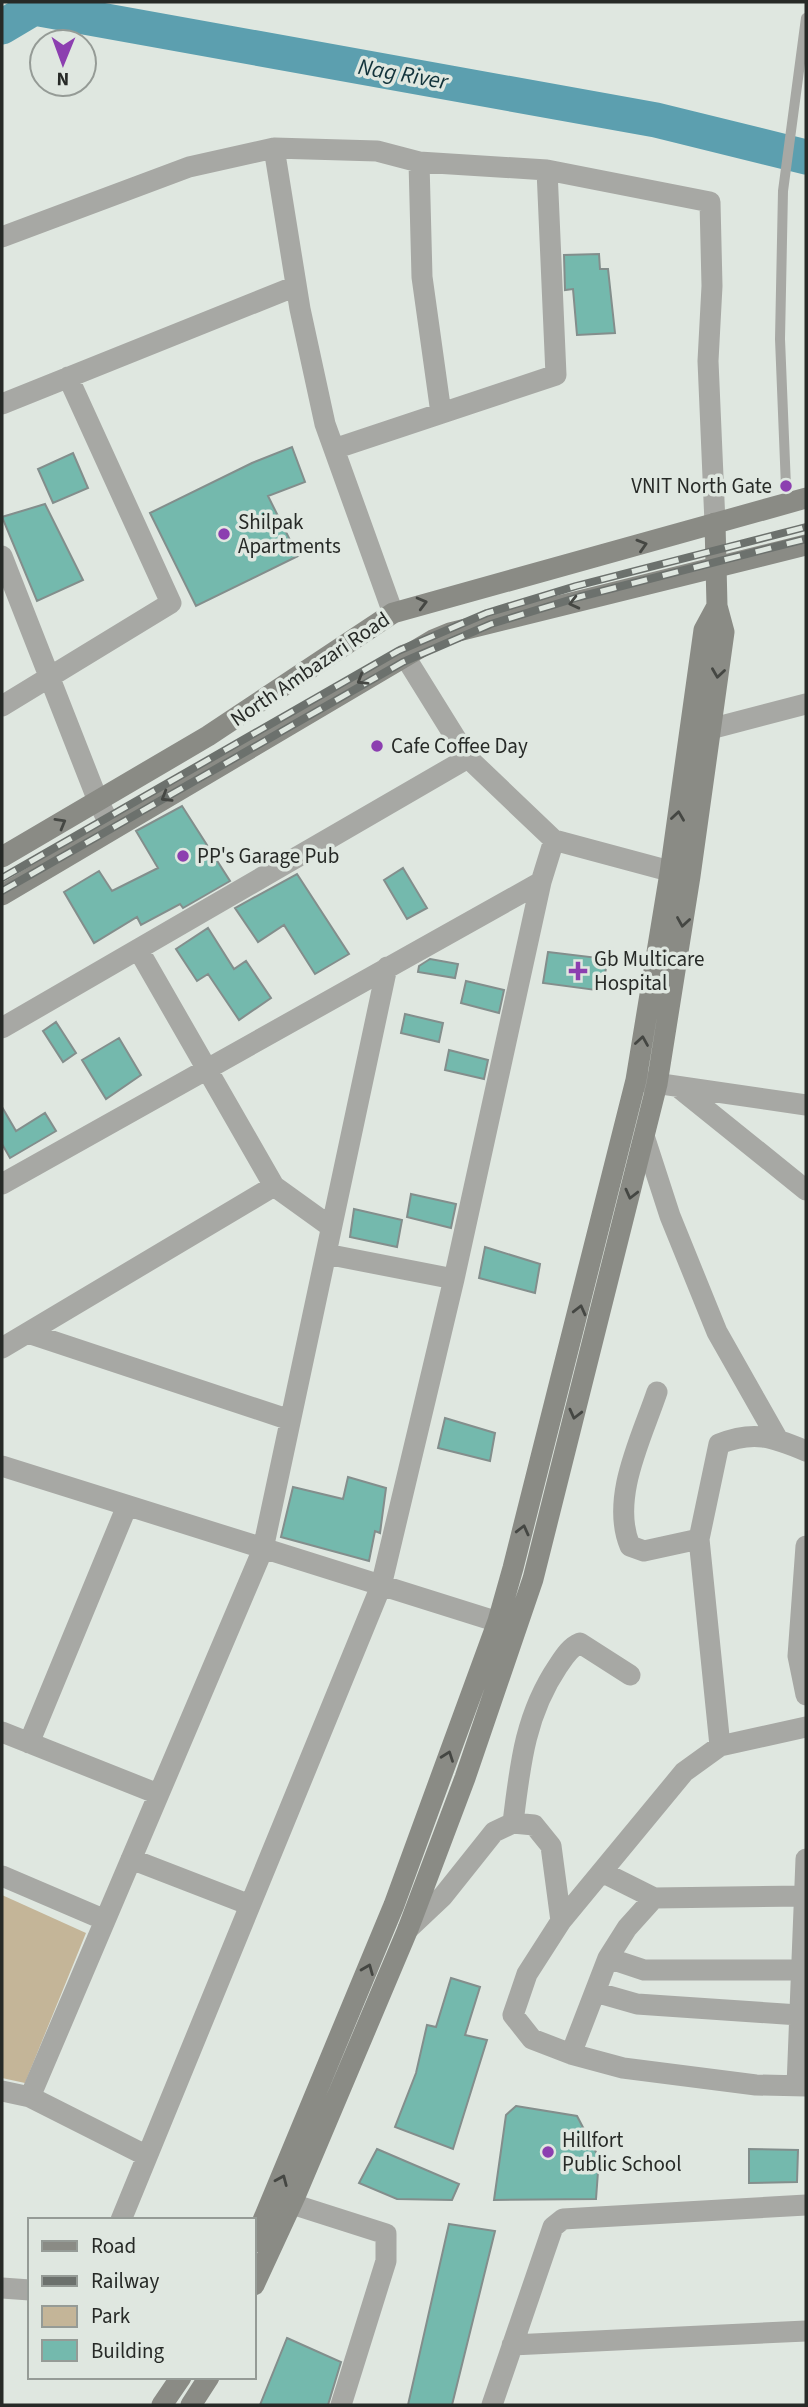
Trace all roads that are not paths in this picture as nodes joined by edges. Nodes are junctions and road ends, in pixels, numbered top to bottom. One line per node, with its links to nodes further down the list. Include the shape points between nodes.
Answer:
1 (806, 18): 11 (lane, via 783,191 780,339)
2 (274, 148): 3 (street, via 377,151); 5 (street, via 189,167); 6 (street)
3 (419, 162): 4 (street); 9 (street, via 422,277)
4 (547, 170): 9 (street, via 555,375); 12 (street, via 709,202 712,286 708,361)
5 (2, 237)
6 (296, 286): 7 (street); 10 (street)
7 (68, 377): 8 (street); 19 (street, via 171,603)
8 (2, 404)
9 (441, 413): 10 (street)
10 (334, 449): 17 (street)
11 (793, 496): 12 (street, North Ambazari Road)
12 (715, 523): 15 (street); 17 (street, North Ambazari Road, one-way to 12)
13 (806, 545): 15 (street, North Ambazari Road)
14 (2, 556): 19 (street)
15 (717, 568): 16 (street); 18 (street, North Ambazari Road, one-way to 18, via 450,633)
16 (717, 606): 22 (street, one-way to 22, via 724,632); 28 (street, one-way to 16, via 704,630)
17 (393, 613): 24 (street, North Ambazari Road, via 208,736)
18 (404, 655): 23 (street); 25 (street, North Ambazari Road, one-way to 25)
19 (52, 678): 21 (street); 24 (street)
20 (806, 704): 22 (street)
21 (2, 706)
22 (710, 729): 28 (street)
23 (468, 758): 26 (street); 31 (street)
24 (98, 801): 25 (street); 27 (street, North Ambazari Road, one-way to 24)
25 (112, 829): 30 (street, North Ambazari Road)
26 (554, 840): 28 (street); 29 (street)
27 (2, 857)
28 (680, 874): 35 (street)
29 (541, 882): 32 (street); 44 (street)
30 (2, 895)
31 (138, 949): 33 (street); 34 (street)
32 (387, 967): 34 (street); 42 (street)
33 (2, 1028)
34 (204, 1068): 39 (street); 40 (street)
35 (646, 1082): 36 (street); 38 (street); 57 (street, one-way to 35, via 577,1324)
36 (678, 1087): 37 (street); 41 (street)
37 (806, 1105)
38 (645, 1139): 49 (street, via 717,1332); 57 (street, one-way to 57, via 533,1579)
39 (2, 1184)
40 (274, 1186): 42 (street); 45 (street)
41 (806, 1190)
42 (331, 1227): 43 (street)
43 (326, 1254): 44 (street); 48 (street)
44 (454, 1279): 56 (street)
45 (28, 1333): 46 (street); 48 (street)
46 (2, 1348)
47 (657, 1392): 53 (street, via 627,1482 626,1536 630,1546 644,1551)
48 (290, 1420): 55 (street)
49 (777, 1438): 50 (street); 53 (street, via 739,1435 719,1444)
50 (806, 1451)
51 (2, 1466): 52 (street)
52 (127, 1506): 55 (street); 62 (street)
53 (699, 1539): 63 (street)
54 (806, 1546): 59 (street, via 798,1656)
55 (263, 1549): 56 (street); 64 (street)
56 (381, 1586): 57 (street); 73 (street)
57 (508, 1625): 77 (street); 90 (street, one-way to 57)
58 (630, 1675): 65 (street, via 580,1643 564,1657 540,1694 531,1718)
59 (806, 1695)
60 (806, 1727): 63 (street)
61 (2, 1732): 62 (street)
62 (29, 1743): 64 (street)
63 (720, 1746): 69 (street, via 684,1772)
64 (159, 1794): 66 (street)
65 (513, 1823): 76 (street, via 534,1825 551,1846); 77 (street, via 494,1832 443,1896)
66 (131, 1859): 73 (street); 75 (street)
67 (806, 1859): 68 (street)
68 (806, 1870): 71 (street)
69 (602, 1872): 72 (street); 76 (street)
70 (2, 1876): 75 (street)
71 (804, 1896): 72 (street); 74 (street)
72 (654, 1898): 78 (street)
73 (250, 1905): 86 (street)
74 (805, 1918): 79 (street)
75 (105, 1920): 85 (street)
76 (561, 1921): 82 (street, via 527,1974 513,2015 532,2039)
77 (408, 1928): 87 (street)
78 (608, 1958): 79 (street, via 644,1970); 80 (street)
79 (804, 1970): 81 (street)
80 (595, 1992): 81 (street, via 637,2004); 82 (street)
81 (802, 2025): 83 (street)
82 (571, 2054): 83 (street, via 685,2077)
83 (802, 2086)
84 (2, 2091): 85 (street)
85 (30, 2097): 86 (street)
86 (147, 2156): 89 (street)
87 (292, 2204): 91 (street); 100 (street, via 386,2234 386,2261)
88 (806, 2205): 95 (street, via 563,2219 553,2227)
89 (122, 2218)
90 (256, 2237)
91 (256, 2281)
92 (2, 2288): 93 (street)
93 (28, 2290)
94 (806, 2330): 95 (street)
95 (512, 2345): 101 (street)
96 (180, 2379): 98 (street)
97 (208, 2379): 99 (street)
98 (162, 2405)
99 (191, 2405)
100 (341, 2405)
101 (492, 2405)

